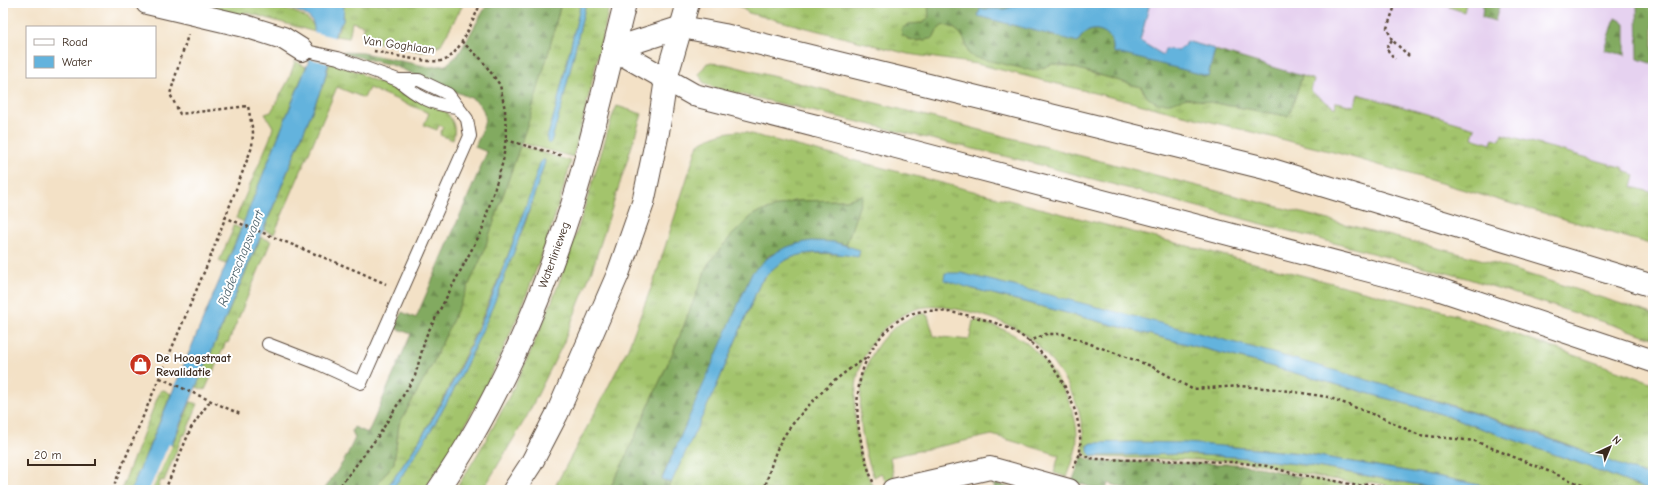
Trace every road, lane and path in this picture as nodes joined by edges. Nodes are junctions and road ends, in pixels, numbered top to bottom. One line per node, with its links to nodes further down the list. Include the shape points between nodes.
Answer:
1 (147, 3): 6 (main road)
2 (481, 3): 9 (path, Van Goghlaan)
3 (625, 3): 10 (main road, Waterlinieweg)
4 (688, 3): 7 (main road)
5 (1396, 3): 8 (path, via 1387,28)
6 (194, 14): 11 (main road, via 283,38); 18 (path, via 170,94 180,114 248,106 253,132 252,147)
7 (682, 27): 10 (main road); 15 (main road); 19 (main road, via 724,35 1269,169)
8 (1392, 40): 13 (path); 14 (path, via 1386,48)
9 (461, 41): 12 (path, Van Goghlaan, via 454,53 444,60 416,59); 16 (path, via 482,59 500,85 505,110)
10 (614, 49): 15 (main road); 34 (main road, Waterlinieweg, via 572,205 546,278 504,375 462,456)
11 (302, 50): 20 (lane, via 338,58 398,80 412,92 434,102 457,106 467,119 470,136)
12 (370, 50)
13 (1409, 56)
14 (1395, 59)
15 (666, 79): 24 (main road, via 694,95 1435,288); 35 (main road, via 643,203 618,274 557,414)
16 (506, 140): 17 (path); 33 (path, via 503,161 482,230 426,336 415,376 379,435)
17 (563, 156)
18 (224, 217): 20 (path); 25 (path, via 210,258)
19 (1653, 286)
20 (402, 292): 22 (lane, via 361,383)
21 (1028, 342): 23 (path, via 1010,329 964,314 925,310 909,314 893,324 877,341); 28 (path, via 1034,345 1058,374 1072,401 1079,427); 40 (path, via 1046,334 1063,334 1151,366 1192,389 1242,386 1328,397 1419,435 1475,441)
22 (268, 344)
23 (867, 358): 30 (path, via 857,397 858,421 865,460); 36 (path, via 832,383 785,433 774,455)
24 (1653, 361)
25 (160, 378): 26 (path); 31 (path)
26 (210, 401): 27 (path); 32 (path, via 191,428)
27 (240, 414)
28 (1080, 452): 29 (path, via 1097,460 1234,462 1267,466); 37 (path)
29 (1357, 486): 38 (path); 39 (path, via 1370,484)
30 (884, 489): 37 (main road, via 990,468)
31 (112, 490)
32 (164, 490)
33 (338, 490)
34 (438, 490)
35 (514, 490)
36 (764, 490)
37 (1068, 490)
38 (1355, 490)
39 (1400, 490)
40 (1594, 490)

